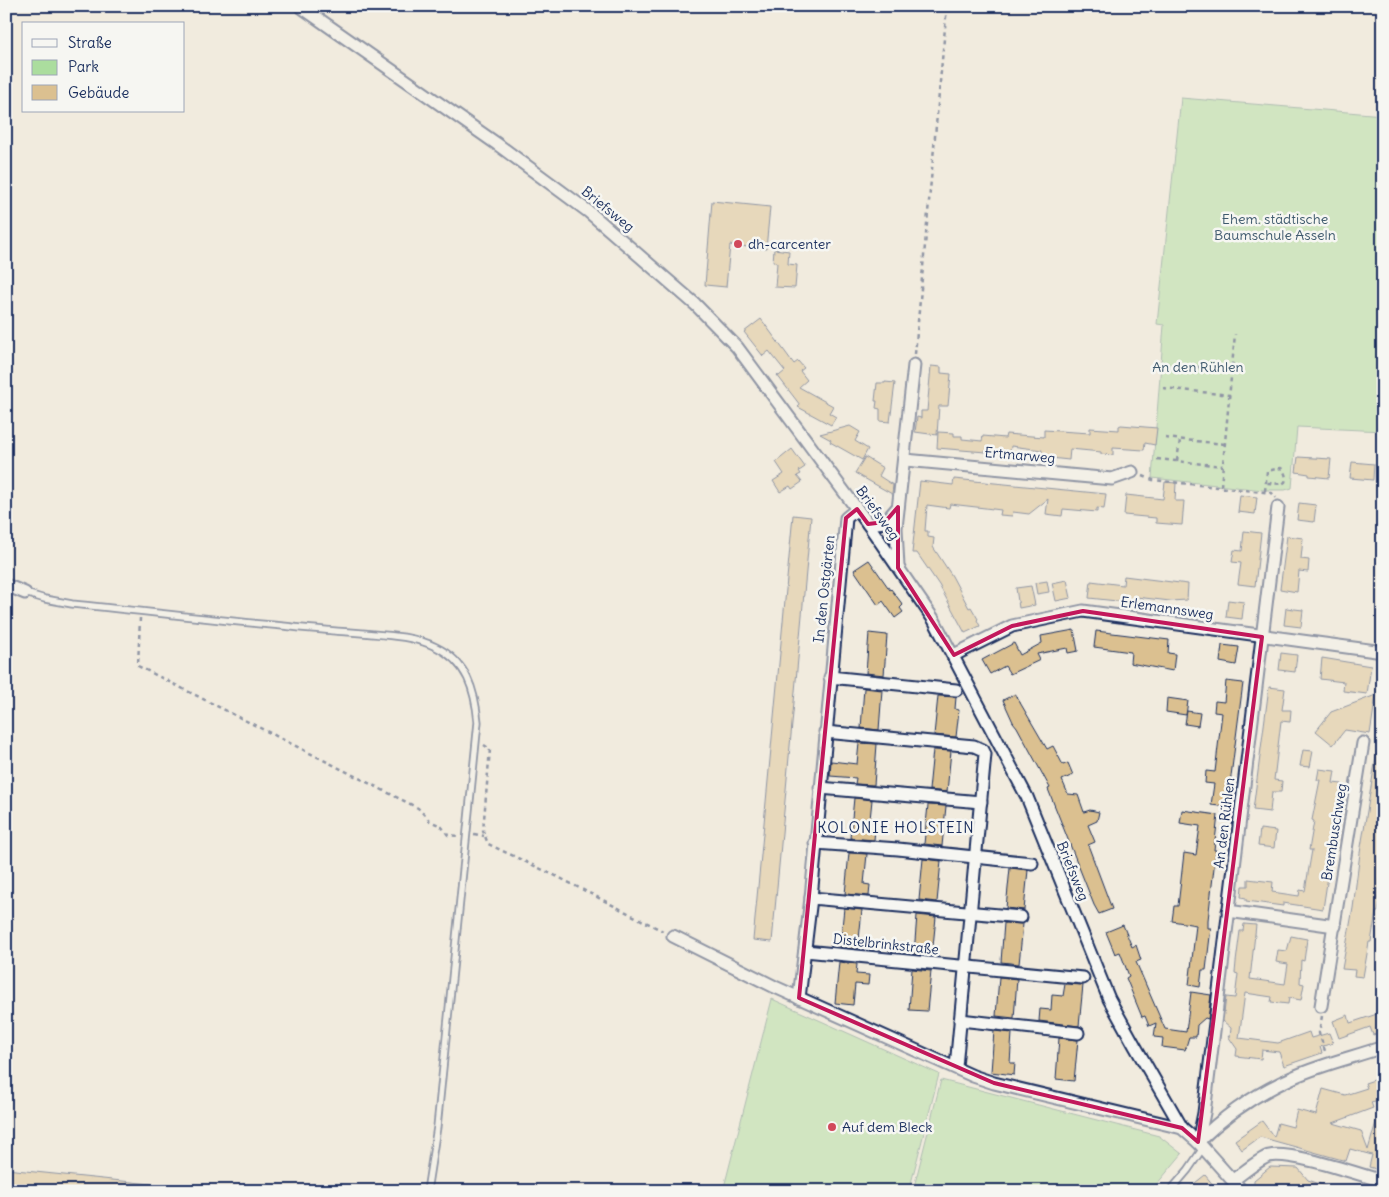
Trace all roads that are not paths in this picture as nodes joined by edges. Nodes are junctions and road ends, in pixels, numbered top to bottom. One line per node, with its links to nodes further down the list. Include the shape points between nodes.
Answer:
1 (300, 6): 7 (street, Briefsweg, via 560,190 696,304 737,348)
2 (914, 365): 3 (street)
3 (905, 460): 4 (street, Ertmarweg, via 1112,479); 6 (street)
4 (1132, 472)
5 (1278, 504): 12 (street, An den Rühlen)
6 (898, 507): 8 (street, via 885,522); 9 (street)
7 (857, 509): 8 (street, Briefsweg); 15 (street, In den Ostgärten, via 846,518)
8 (868, 524): 9 (street, Briefsweg)
9 (898, 568): 14 (street, Briefsweg)
10 (6, 585): 11 (street)
11 (25, 593): 43 (lane, via 72,604 412,639 436,647 463,668 476,703 478,722 437,1127)
12 (1262, 637): 13 (street, Erlemannsweg); 14 (street, Erlemannsweg, via 1083,611 1012,626); 25 (street, An den Rühlen)
13 (1383, 652)
14 (954, 655): 39 (street, Briefsweg, via 1027,797 1109,999)
15 (830, 677): 16 (street); 17 (street, In den Ostgärten)
16 (956, 690)
17 (825, 732): 19 (street, In den Ostgärten); 20 (street, via 974,746 983,750)
18 (1363, 743): 28 (street, Brembuschweg)
19 (820, 788): 20 (street); 21 (street, In den Ostgärten)
20 (981, 802): 22 (street)
21 (815, 843): 22 (street); 24 (street, In den Ostgärten)
22 (976, 857): 23 (street); 26 (street)
23 (1032, 863)
24 (810, 898): 26 (street); 30 (street, In den Ostgärten)
25 (1228, 911): 28 (street); 40 (street, An den Rühlen)
26 (970, 912): 27 (street); 31 (street)
27 (1021, 917)
28 (1335, 926): 34 (street, Brembuschweg)
29 (673, 936): 33 (street)
30 (805, 951): 31 (street, Distelbrinkstraße); 33 (street, In den Ostgärten)
31 (964, 966): 32 (street, Distelbrinkstraße); 35 (street)
32 (1083, 978)
33 (799, 998): 38 (street)
34 (1321, 1006)
35 (960, 1020): 36 (street); 38 (street)
36 (1078, 1033)
37 (1383, 1047): 40 (street, via 1298,1075 1273,1087 1218,1122)
38 (956, 1067): 39 (street, via 994,1083)
39 (1182, 1128): 40 (street, Briefsweg)
40 (1200, 1145): 41 (street, Briefsweg); 44 (lane, via 1188,1170)
41 (1233, 1180): 42 (street, via 1267,1156 1280,1155); 45 (street, Briefsweg)
42 (1383, 1181)
43 (427, 1191)
44 (1170, 1191)
45 (1242, 1191)

